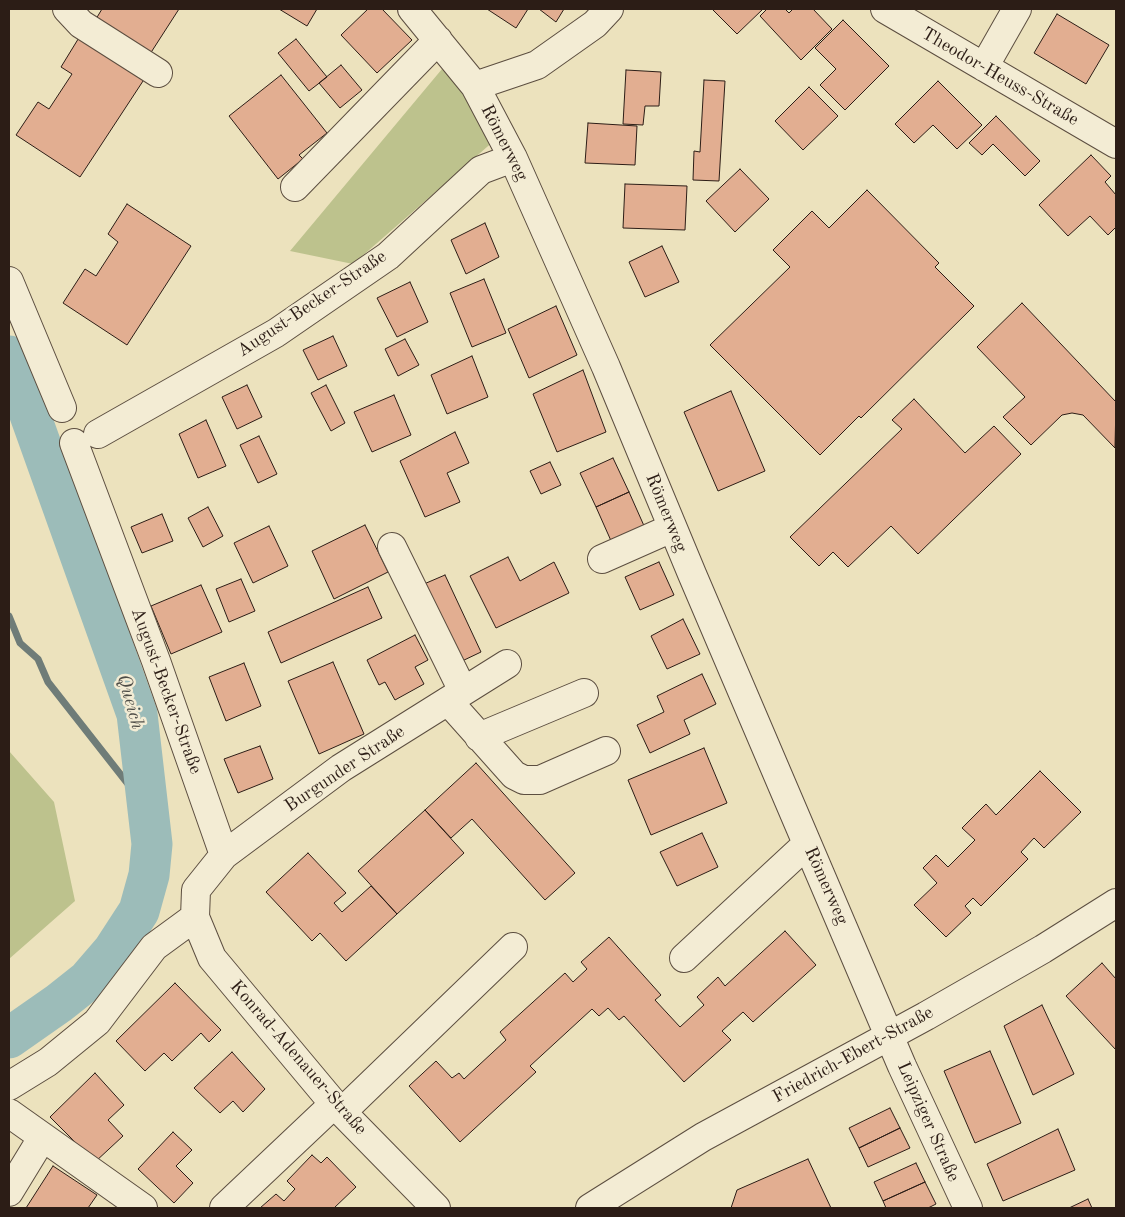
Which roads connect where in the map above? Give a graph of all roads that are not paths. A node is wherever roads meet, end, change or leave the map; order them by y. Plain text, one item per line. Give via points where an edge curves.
1 (67, 9) edge
2 (412, 9) edge
3 (609, 9) edge
4 (885, 9) edge
5 (1016, 9) edge
6 (438, 40) junction
7 (984, 67) junction
8 (158, 73) dead end
9 (475, 86) junction
10 (1116, 144) edge
11 (513, 158) junction
12 (295, 187) dead end
13 (9, 281) edge
14 (62, 408) dead end
15 (672, 528) junction
16 (392, 547) dead end
17 (602, 559) dead end
18 (507, 664) dead end
19 (584, 694) dead end
20 (455, 696) junction
21 (480, 737) junction
22 (606, 751) dead end
23 (807, 844) junction
24 (224, 855) junction
25 (196, 890) joint
26 (1116, 903) edge
27 (195, 917) junction
28 (513, 947) dead end
29 (684, 958) dead end
30 (890, 1036) junction
31 (9, 1086) edge
32 (338, 1108) junction
33 (9, 1113) edge
34 (42, 1138) junction
35 (9, 1192) edge
36 (143, 1208) edge
37 (224, 1208) edge
38 (436, 1208) edge
39 (590, 1208) edge
40 (968, 1208) edge

1 - 8 street via 81,24
2 - 6 street, Römerweg
3 - 9 street via 595,24 537,65
4 - 7 street, Theodor-Heuss-Straße
5 - 7 street
6 - 9 street, Römerweg
6 - 12 street
7 - 10 street, Theodor-Heuss-Straße
9 - 11 street, Römerweg
11 - 15 street, Römerweg via 606,368
11 - 24 street, August-Becker-Straße via 481,170 388,256 276,333 86,438 156,661
13 - 14 street
15 - 17 street
15 - 23 street, Römerweg
16 - 20 street
18 - 20 street, Burgunder Straße
19 - 21 street
20 - 21 street
20 - 24 street, Burgunder Straße via 341,768
21 - 22 street via 514,775 524,780 540,780
23 - 29 street
23 - 30 street, Römerweg
24 - 25 street, Burgunder Straße
25 - 27 street, Konrad-Adenauer-Straße
26 - 30 street, Friedrich-Ebert-Straße via 1043,949
27 - 31 street via 154,947 97,1022 48,1062
27 - 32 street, Konrad-Adenauer-Straße via 212,958
28 - 32 street
30 - 39 street, Friedrich-Ebert-Straße via 703,1137
30 - 40 street, Leipziger Straße
32 - 37 street
32 - 38 street, Konrad-Adenauer-Straße
33 - 34 street
34 - 35 street
34 - 36 street

